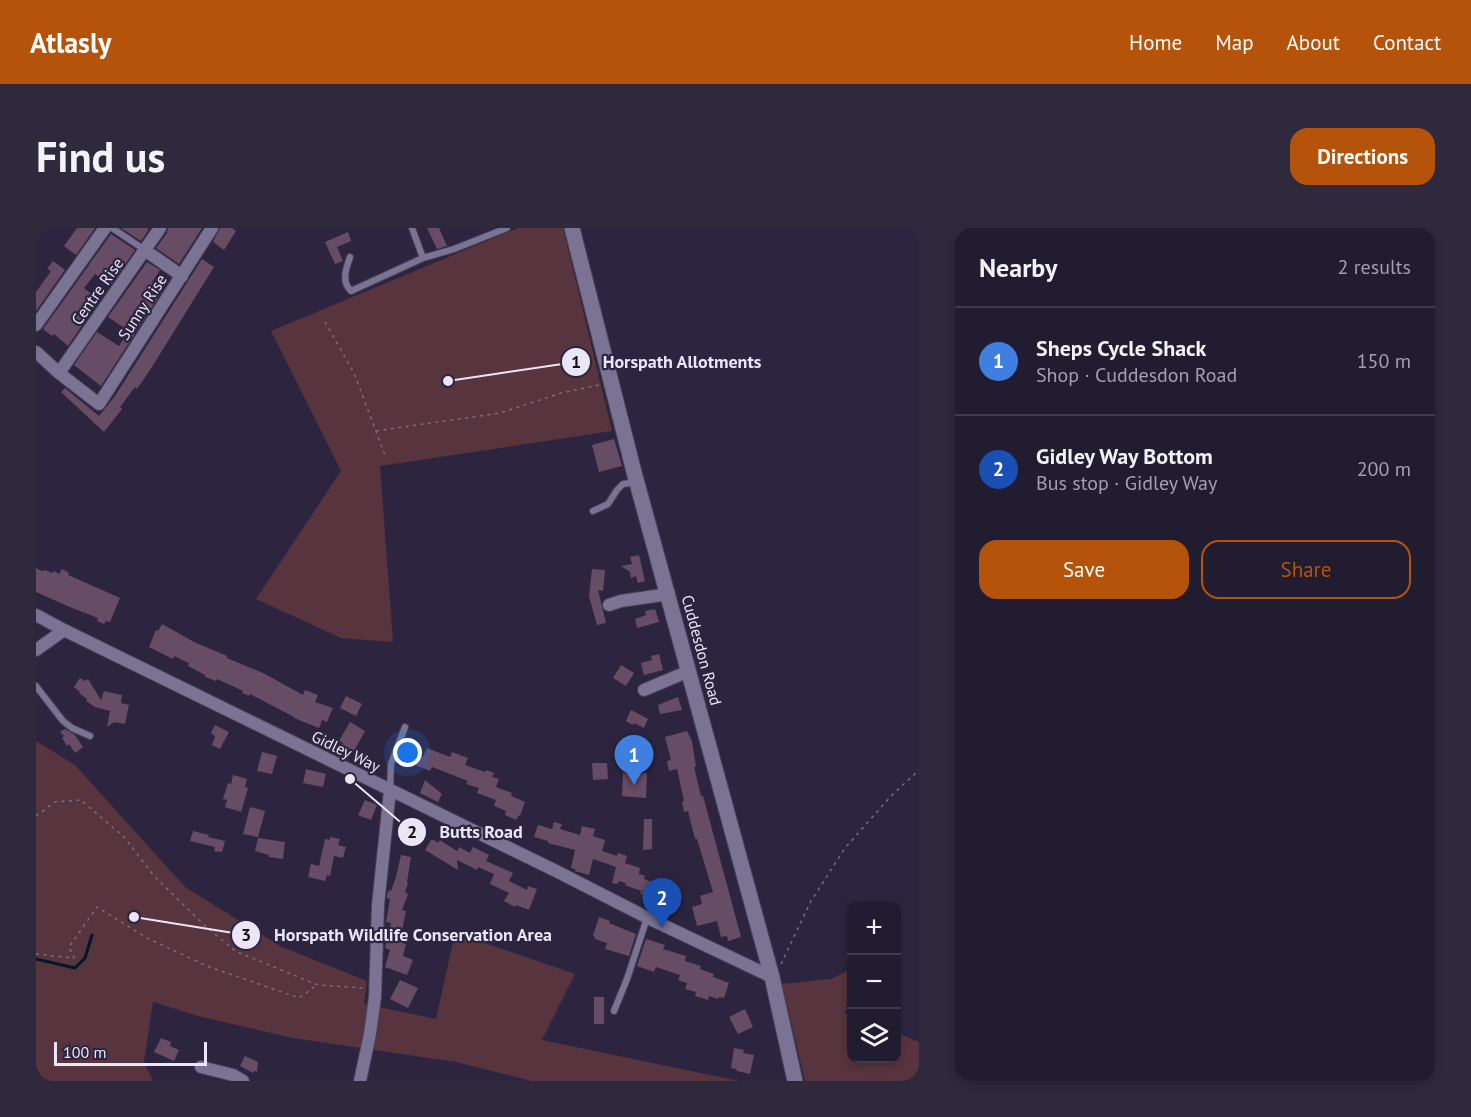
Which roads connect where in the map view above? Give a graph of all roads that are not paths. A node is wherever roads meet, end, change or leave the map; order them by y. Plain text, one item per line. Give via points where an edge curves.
1 (105, 228) edge
2 (112, 228) edge
3 (160, 228) edge
4 (212, 228) edge
5 (412, 228) edge
6 (507, 228) edge
7 (572, 228) edge
8 (146, 251) junction
9 (350, 257) dead end
10 (423, 258) junction
11 (182, 276) junction
12 (36, 325) edge
13 (36, 352) edge
14 (59, 373) junction
15 (637, 481) junction
16 (593, 512) dead end
17 (669, 594) junction
18 (616, 598) dead end
19 (36, 615) edge
20 (64, 630) junction
21 (36, 650) edge
22 (689, 671) junction
23 (36, 686) edge
24 (644, 690) dead end
25 (405, 727) dead end
26 (90, 736) dead end
27 (390, 790) junction
28 (648, 918) junction
29 (772, 977) junction
30 (614, 1011) dead end
31 (201, 1067) dead end
32 (243, 1081) edge
33 (360, 1081) edge
34 (795, 1081) edge

1 - 12 street
2 - 8 lane
3 - 8 street, Centre Rise
4 - 11 street, Sunny Rise
5 - 10 lane
6 - 10 lane
7 - 15 street, Cuddesdon Road
8 - 11 street
8 - 14 street, Centre Rise
9 - 10 lane via 345,276 351,291
11 - 14 street, Sunny Rise via 99,404
13 - 14 street
15 - 16 lane via 623,484 608,504
15 - 17 street, Cuddesdon Road
17 - 18 street
17 - 22 street, Cuddesdon Road
19 - 20 street, Gidley Way
20 - 21 street
20 - 27 street, Gidley Way
22 - 24 street
22 - 29 street, Cuddesdon Road
23 - 26 lane via 63,721
25 - 27 lane via 391,764
27 - 28 street, Gidley Way
27 - 33 street via 378,905 376,993
28 - 29 street, Gidley Way
28 - 30 lane
29 - 34 street, Cuddesdon Road
31 - 32 street

